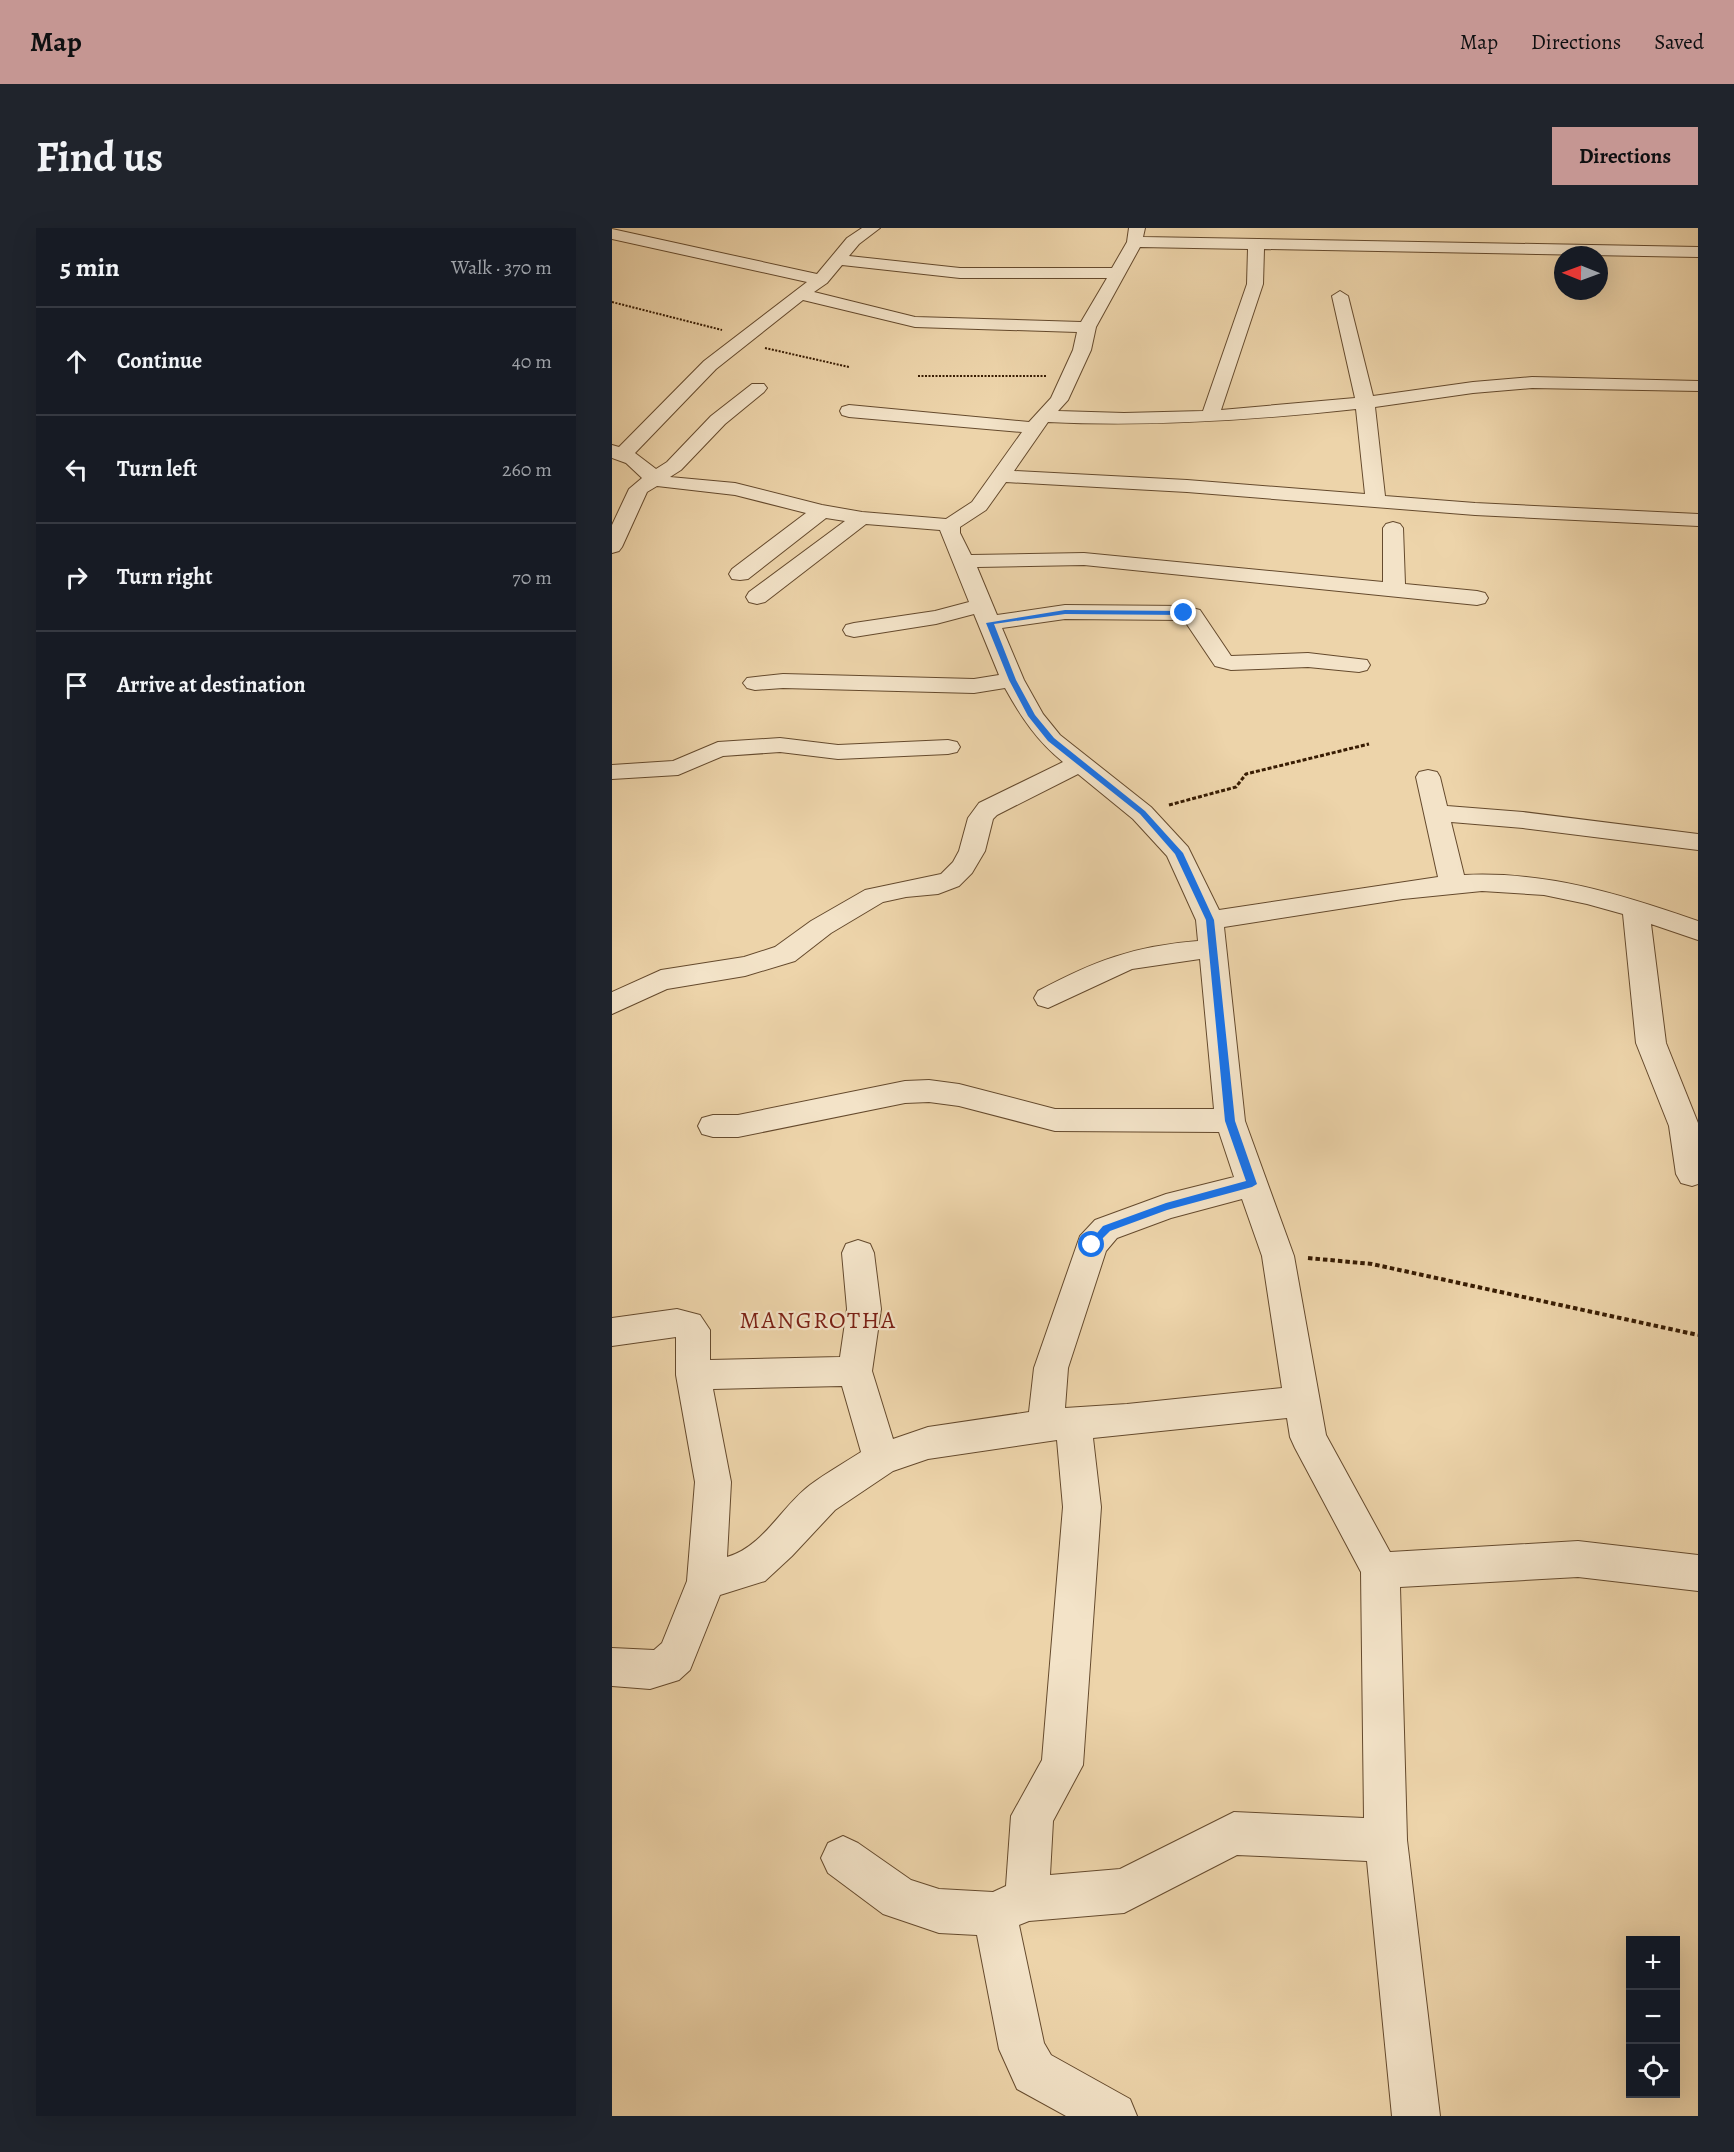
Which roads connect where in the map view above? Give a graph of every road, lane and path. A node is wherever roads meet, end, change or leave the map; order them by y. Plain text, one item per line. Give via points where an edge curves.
1 (868, 228) edge
2 (612, 234) edge
3 (1136, 235) edge
4 (1256, 244) junction
5 (1698, 252) edge
6 (838, 260) junction
7 (1118, 273) junction
8 (821, 280) junction
9 (800, 294) junction
10 (1340, 296) dead end
11 (612, 302) edge
12 (1086, 327) junction
13 (743, 340) junction
14 (849, 367) dead end
15 (918, 376) dead end
16 (1070, 376) junction
17 (1698, 386) edge
18 (758, 388) dead end
19 (1365, 402) junction
20 (849, 411) dead end
21 (1210, 416) junction
22 (1039, 422) junction
23 (617, 453) edge
24 (1002, 476) junction
25 (638, 485) junction
26 (1376, 501) junction
27 (822, 511) junction
28 (862, 518) junction
29 (1698, 520) edge
30 (950, 525) junction
31 (1393, 528) dead end
32 (612, 547) edge
33 (964, 561) junction
34 (740, 574) dead end
35 (1394, 590) junction
36 (757, 597) dead end
37 (1477, 598) dead end
38 (986, 614) junction
39 (854, 630) dead end
40 (1359, 666) dead end
41 (1012, 680) junction
42 (755, 683) dead end
43 (1369, 744) dead end
44 (948, 747) dead end
45 (1081, 764) junction
46 (612, 772) edge
47 (1428, 777) dead end
48 (1142, 813) junction
49 (1437, 813) junction
50 (1698, 842) edge
51 (1452, 882) junction
52 (1636, 910) junction
53 (1698, 931) edge
54 (1211, 934) junction
55 (1048, 998) dead end
56 (612, 1004) edge
57 (1230, 1121) junction
58 (713, 1126) dead end
59 (1692, 1174) dead end
60 (1252, 1184) junction
61 (858, 1253) dead end
62 (1278, 1256) junction
63 (612, 1332) edge
64 (1698, 1335) edge
65 (855, 1371) junction
66 (693, 1375) junction
67 (1301, 1401) junction
68 (1059, 1424) junction
69 (881, 1459) junction
70 (1380, 1570) junction
71 (1698, 1573) edge
72 (706, 1581) junction
73 (612, 1667) edge
74 (1386, 1840) junction
75 (843, 1858) dead end
76 (1011, 1906) junction
77 (1113, 2116) edge
78 (1416, 2116) edge

1 - 6 street
2 - 8 street
3 - 4 street
3 - 7 street
4 - 5 street
4 - 21 street via 1255,284
6 - 7 street via 960,273
6 - 8 street
7 - 12 street
8 - 9 street
9 - 12 street via 915,322
9 - 13 street
10 - 19 street
11 - 13 path
12 - 16 street via 1082,350
13 - 14 path
13 - 23 street
15 - 16 path
16 - 22 street via 1059,400
17 - 19 street via 1507,384
18 - 25 street via 718,420 674,466
19 - 21 street
19 - 26 street
20 - 22 street
21 - 22 street
22 - 24 street
23 - 25 street via 633,459
24 - 26 street
24 - 30 street via 979,506
25 - 27 street via 669,483 735,489
25 - 32 street
26 - 29 street
27 - 28 street
27 - 34 street
28 - 30 street
28 - 36 street
30 - 33 street
31 - 35 street
33 - 35 street via 1084,560
33 - 38 street
35 - 37 street
38 - 39 street via 936,617
38 - 40 street via 1184,613 1192,615 1223,661 1308,660
38 - 41 street
41 - 42 street via 974,687
41 - 45 street via 1051,740
43 - 48 path via 1246,774 1236,787
44 - 46 street via 838,752 780,745 718,749 678,768
45 - 48 street
45 - 56 street via 988,809 981,818 972,851 950,880 874,896 785,954 745,966 661,981
47 - 49 street
48 - 54 street via 1179,853
49 - 50 street
49 - 51 street
51 - 52 street via 1525,884
51 - 54 street
52 - 53 street
52 - 59 street via 1651,1042 1684,1126
54 - 55 street via 1167,953 1100,971
54 - 57 street
57 - 58 street via 1055,1120 929,1091 905,1092 738,1126
57 - 60 street
60 - 62 street
60 - 68 street via 1166,1207 1106,1228 1099,1235 1092,1245 1051,1368
61 - 65 street via 864,1309
62 - 64 path via 1372,1264
62 - 67 street
63 - 66 street via 677,1323 688,1325 693,1330
65 - 66 street
65 - 69 street
66 - 72 street via 713,1482
67 - 68 street
67 - 70 street via 1308,1437
68 - 69 street via 928,1443
68 - 76 street via 1082,1507 1062,1765 1032,1816
69 - 72 street via 822,1498 751,1568
70 - 71 street via 1578,1559
70 - 74 street
72 - 73 street via 676,1656 651,1671
74 - 76 street via 1234,1833 1124,1891 1088,1892
74 - 78 street
75 - 76 street via 899,1898 939,1911
76 - 77 street via 1022,2049 1034,2072

